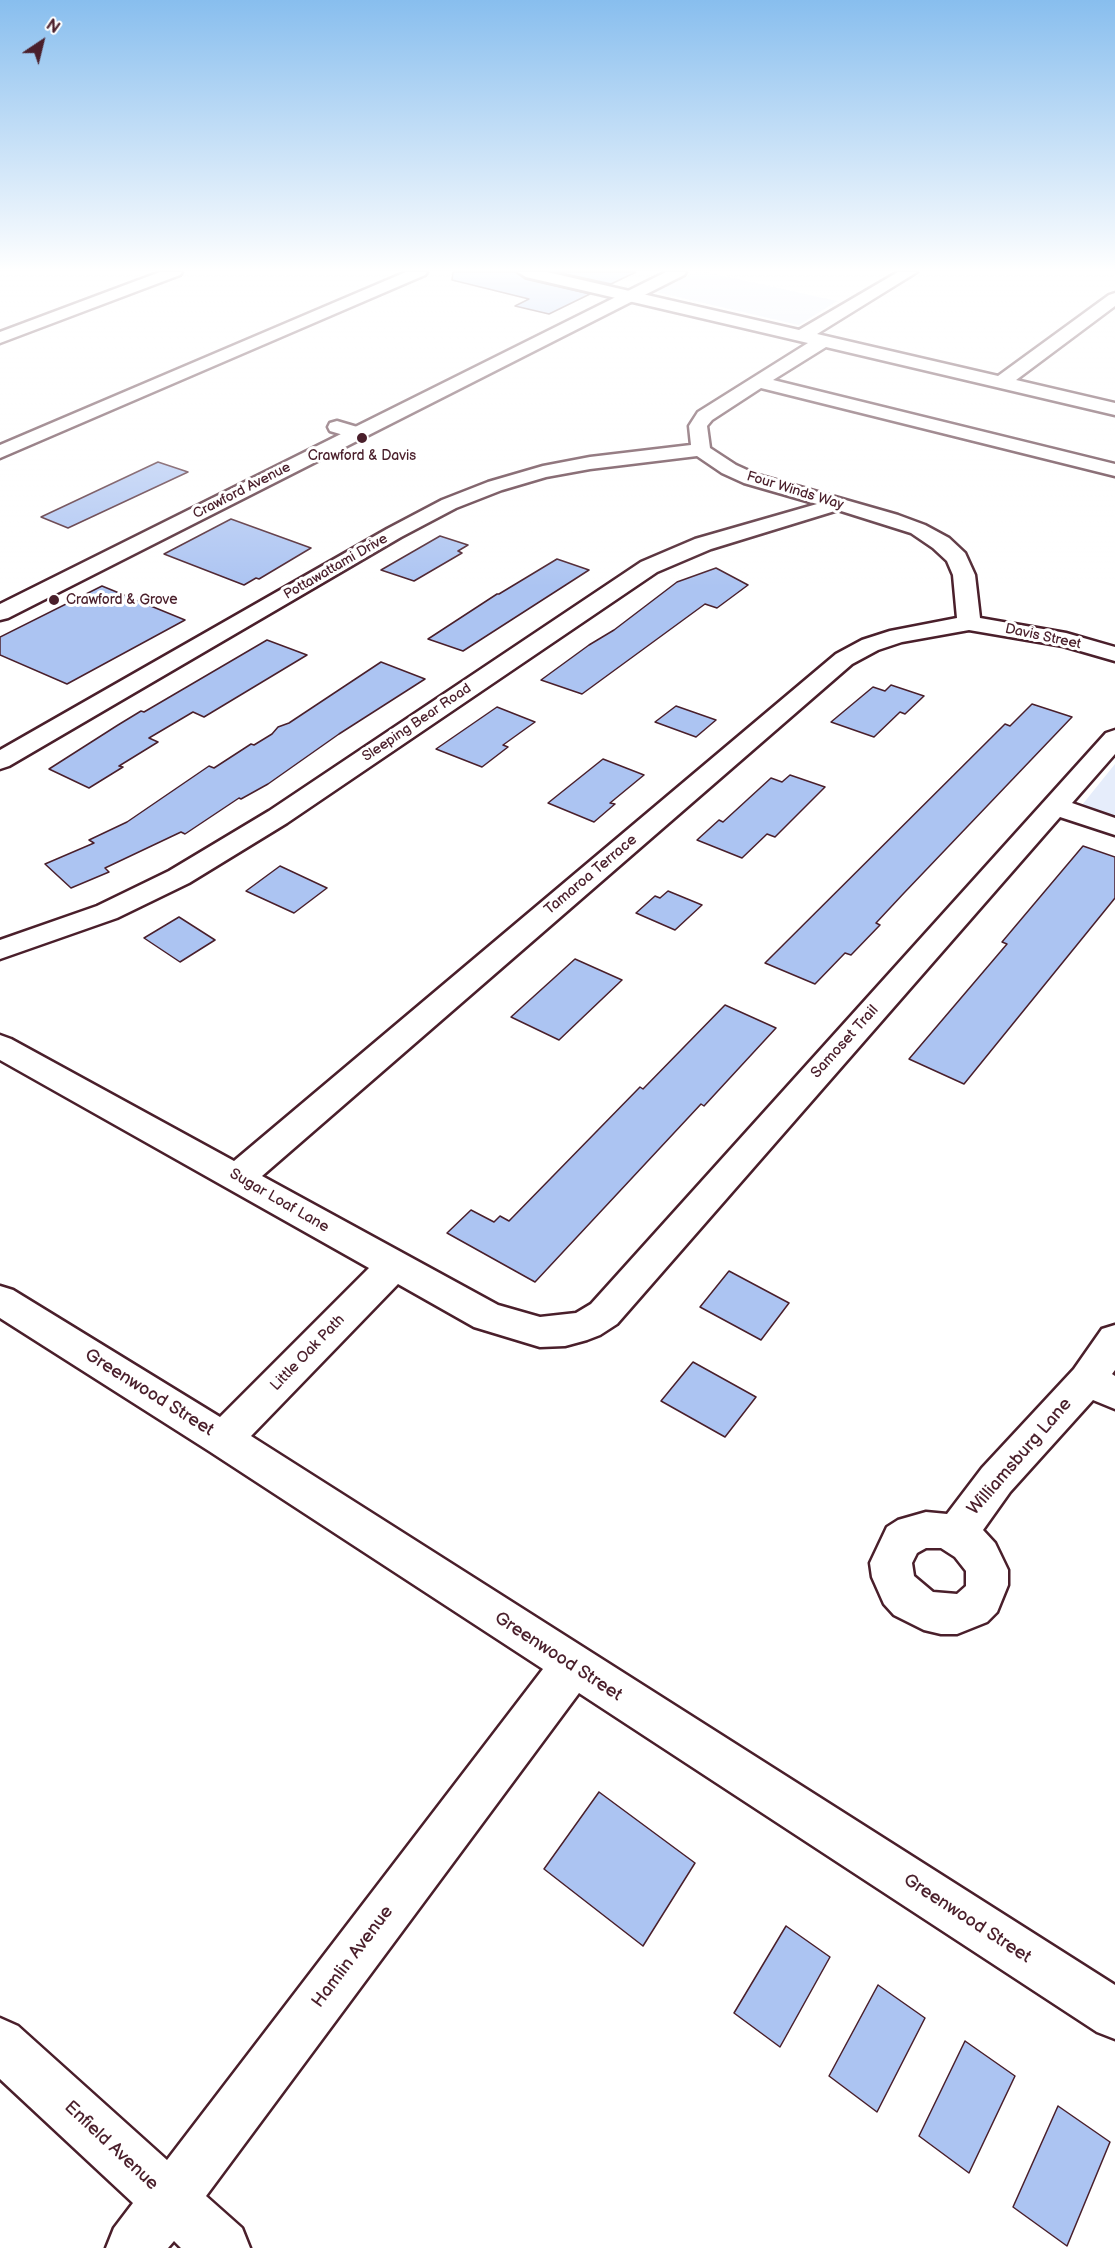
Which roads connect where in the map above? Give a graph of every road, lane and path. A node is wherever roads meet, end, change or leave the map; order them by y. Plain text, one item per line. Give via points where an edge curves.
1 (175, 377) edge
2 (448, 377) edge
3 (460, 377) edge
4 (766, 377) edge
5 (975, 377) edge
6 (1009, 377) edge
7 (758, 382) junction
8 (1001, 383) junction
9 (1115, 409) edge
10 (347, 430) junction
11 (701, 450) junction
12 (0, 452) edge
13 (1115, 470) edge
14 (836, 504) junction
15 (0, 594) edge
16 (0, 613) edge
17 (969, 623) junction
18 (1115, 654) edge
19 (1115, 738) edge
20 (0, 761) edge
21 (1054, 806) junction
22 (1115, 827) edge
23 (0, 950) edge
24 (0, 1046) edge
25 (238, 1177) junction
26 (392, 1267) junction
27 (0, 1300) edge
28 (565, 1331) joint
29 (1115, 1340) edge
30 (1101, 1386) edge
31 (223, 1439) junction
32 (955, 1535) dead end
33 (572, 1666) junction
34 (1115, 2014) edge
35 (0, 2044) edge
36 (169, 2200) junction
37 (134, 2248) edge
38 (222, 2248) edge

1 - 12 street
2 - 10 street, Crawford Avenue
3 - 10 street, Crawford Avenue
4 - 7 street
5 - 8 street
6 - 8 street
7 - 11 street via 705,416 698,426
7 - 13 street
8 - 9 street
10 - 15 street, Crawford Avenue
10 - 16 street, Crawford Avenue
11 - 14 street, Four Winds Way via 751,479
11 - 20 street, Pottawattami Drive via 543,472 449,504
14 - 17 street, Four Winds Way via 918,529 941,543 957,558 964,575
14 - 23 street, Sleeping Bear Road via 703,544 649,567 278,817 179,877 107,912
17 - 18 street, Davis Street via 1066,640
17 - 25 street, Tamaroa Terrace via 898,636 844,659
19 - 21 street, Samoset Trail
21 - 22 street
21 - 28 street, Samoset Trail via 604,1314 587,1325
24 - 25 street, Sugar Loaf Lane
25 - 26 street, Sugar Loaf Lane
26 - 28 street, Sugar Loaf Lane via 487,1317 540,1332
26 - 31 street, Little Oak Path
27 - 31 street, Greenwood Street
29 - 30 street, Williamsburg Lane
30 - 32 street, Williamsburg Lane via 996,1480
31 - 33 street, Greenwood Street
33 - 34 street, Greenwood Street
33 - 36 street, Hamlin Avenue
35 - 36 street, Enfield Avenue
36 - 37 street, Hamlin Avenue
36 - 38 street, Enfield Avenue

